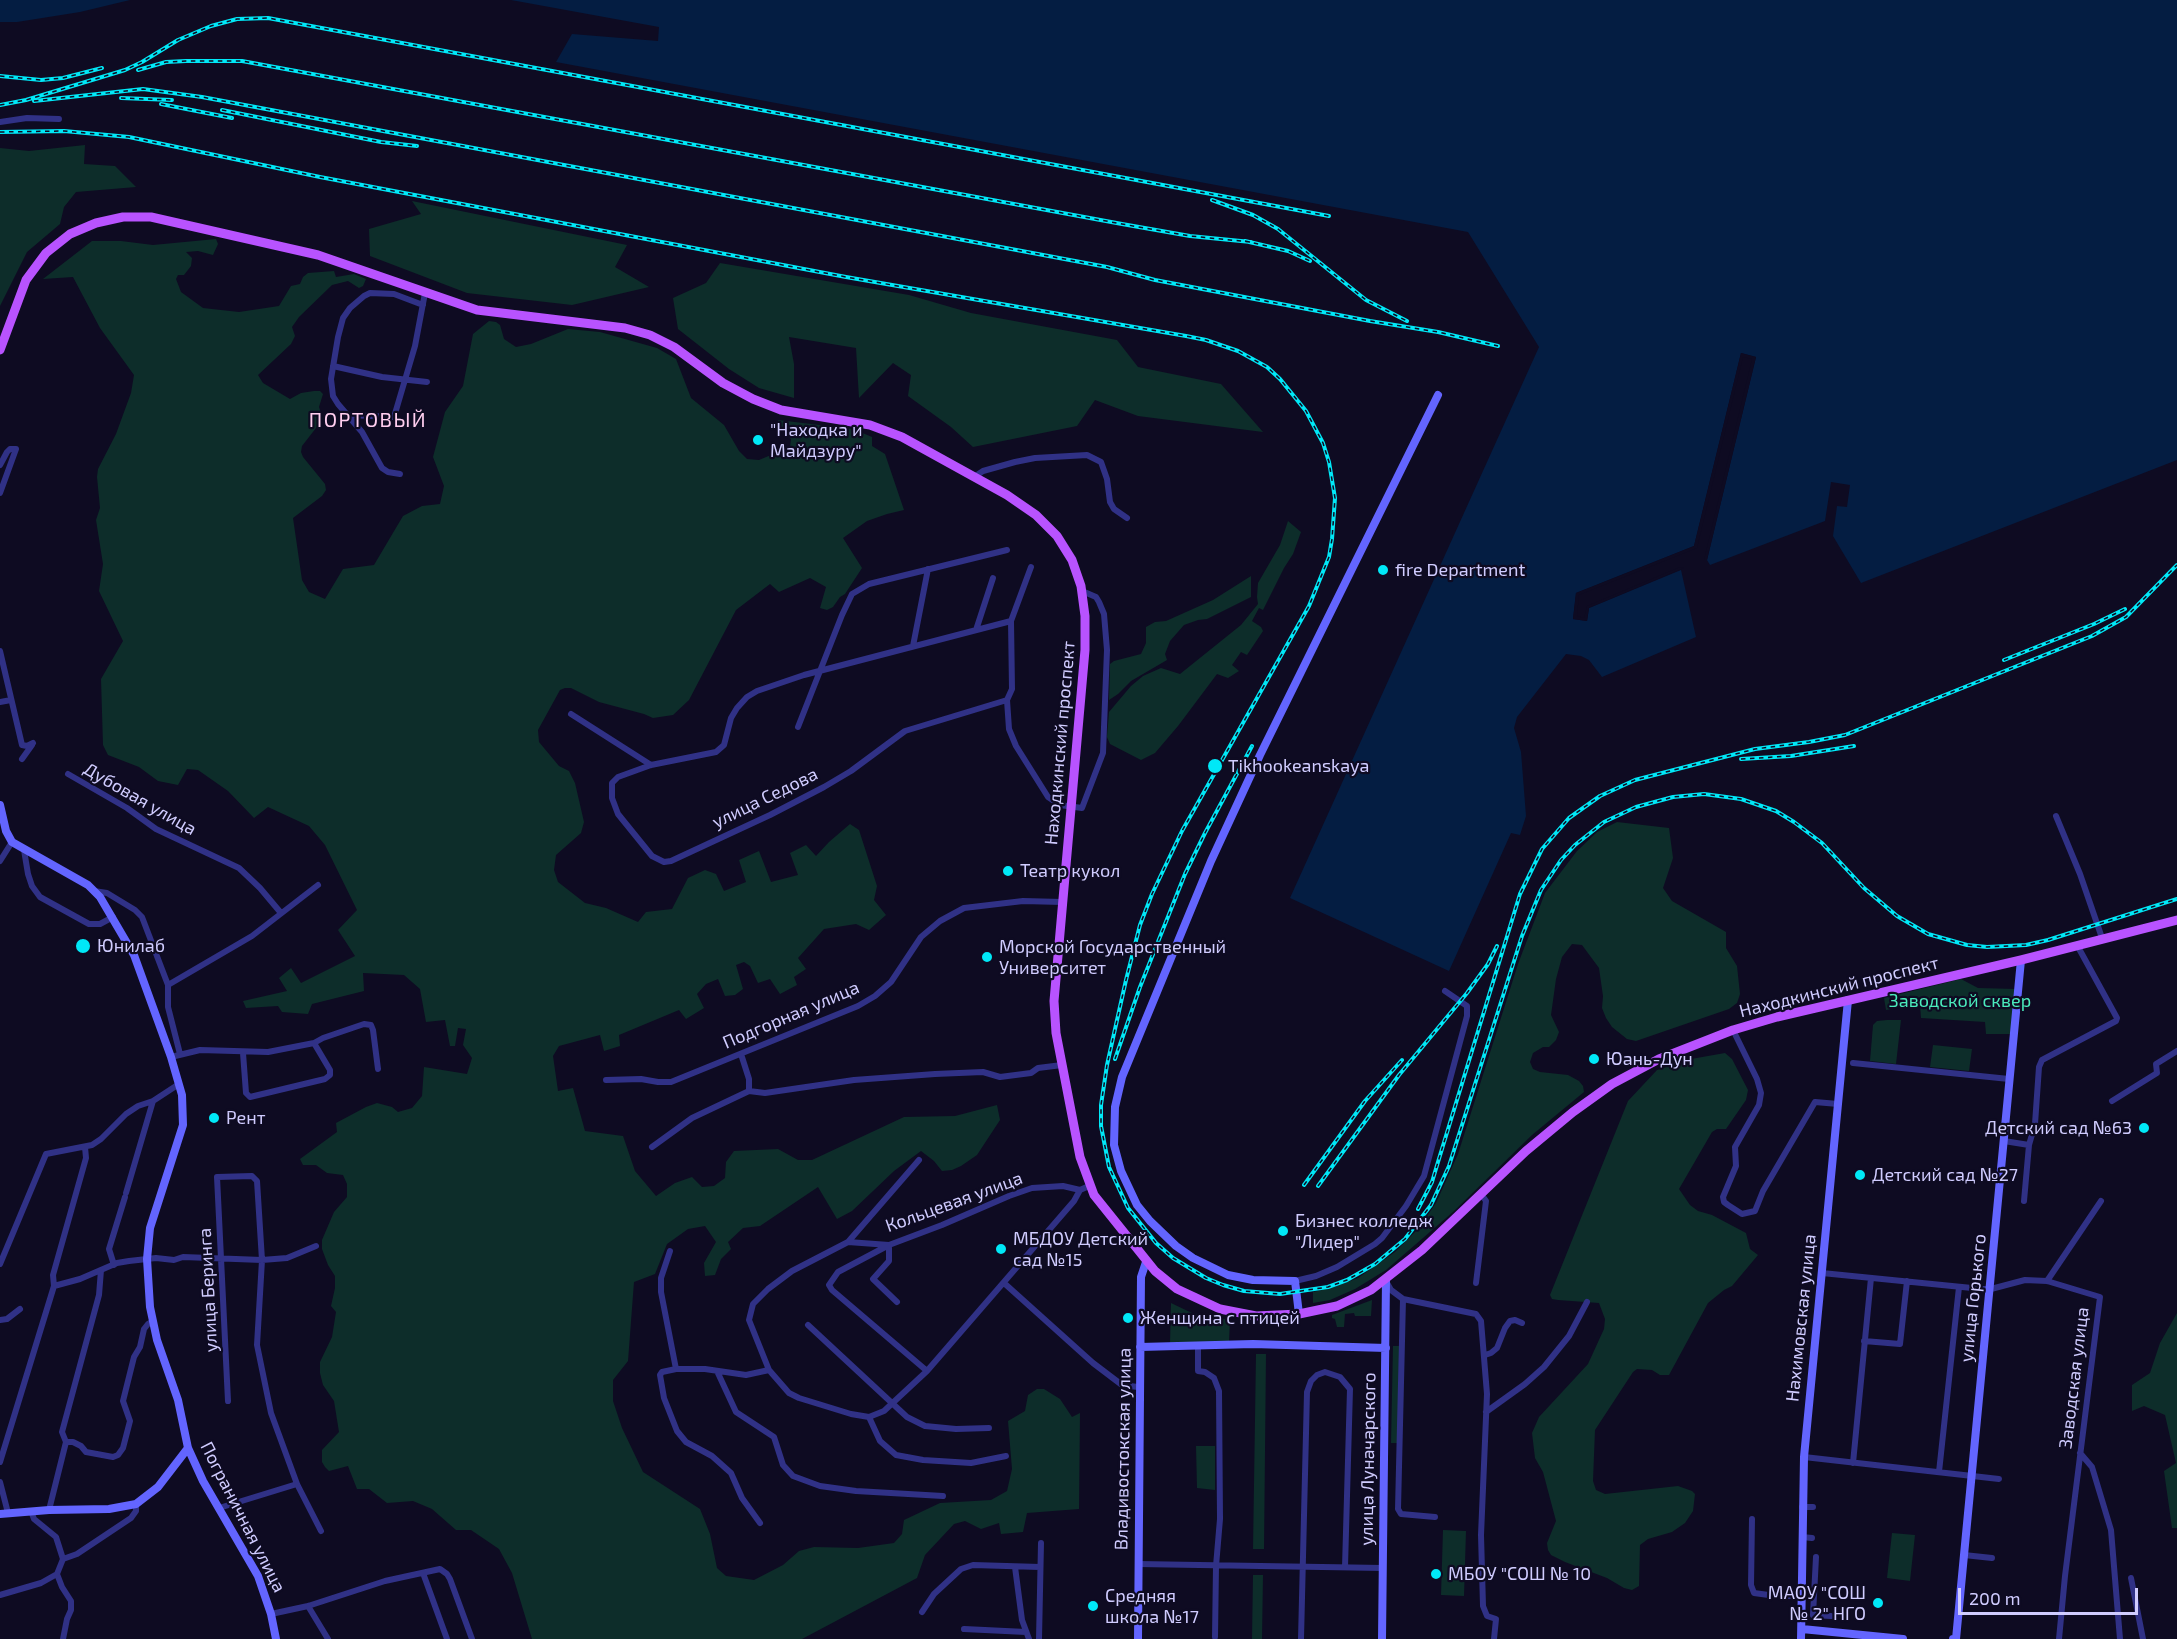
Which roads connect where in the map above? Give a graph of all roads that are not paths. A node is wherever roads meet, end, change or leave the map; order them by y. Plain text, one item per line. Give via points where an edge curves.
1 (59, 119) dead end
2 (0, 122) edge
3 (425, 293) junction
4 (423, 305) junction
5 (0, 350) edge
6 (333, 366) junction
7 (406, 379) junction
8 (427, 382) dead end
9 (1438, 395) dead end
10 (347, 415) junction
11 (0, 465) edge
12 (400, 474) dead end
13 (974, 477) junction
14 (0, 493) edge
15 (1127, 518) dead end
16 (1007, 550) dead end
17 (1030, 567) dead end
18 (928, 569) junction
19 (993, 578) dead end
20 (1082, 591) junction
21 (1011, 621) junction
22 (976, 630) junction
23 (913, 646) junction
24 (0, 651) edge
25 (820, 672) junction
26 (11, 699) junction
27 (1007, 700) junction
28 (0, 702) edge
29 (571, 714) dead end
30 (798, 727) dead end
31 (22, 759) dead end
32 (651, 765) junction
33 (68, 774) dead end
34 (0, 805) edge
35 (1071, 806) junction
36 (2056, 816) dead end
37 (2, 827) edge
38 (12, 842) junction
39 (24, 850) junction
40 (0, 861) edge
41 (318, 885) dead end
42 (94, 891) junction
43 (1062, 902) junction
44 (281, 913) junction
45 (113, 917) junction
46 (2177, 920) edge
47 (2102, 938) junction
48 (2077, 945) junction
49 (2021, 960) junction
50 (168, 985) junction
51 (1445, 991) dead end
52 (1848, 1000) junction
53 (1733, 1030) junction
54 (314, 1043) junction
55 (2177, 1050) edge
56 (243, 1053) junction
57 (741, 1054) junction
58 (176, 1056) junction
59 (1853, 1063) dead end
60 (1062, 1065) junction
61 (378, 1069) dead end
62 (2009, 1079) junction
63 (606, 1080) dead end
64 (180, 1084) junction
65 (749, 1091) junction
66 (153, 1101) junction
67 (2112, 1101) dead end
68 (1838, 1104) junction
69 (2004, 1142) junction
70 (2029, 1145) junction
71 (85, 1147) junction
72 (652, 1147) dead end
73 (920, 1160) dead end
74 (1085, 1188) junction
75 (1481, 1194) junction
76 (2024, 1201) dead end
77 (2101, 1201) dead end
78 (848, 1242) junction
79 (889, 1245) junction
80 (316, 1246) dead end
81 (670, 1251) dead end
82 (147, 1259) junction
83 (222, 1260) junction
84 (262, 1260) junction
85 (1146, 1262) junction
86 (0, 1264) edge
87 (114, 1265) junction
88 (100, 1270) junction
89 (1822, 1273) junction
90 (1871, 1278) junction
91 (1386, 1280) junction
92 (1294, 1281) junction
93 (1907, 1281) junction
94 (2047, 1281) junction
95 (1004, 1283) junction
96 (1476, 1283) dead end
97 (54, 1286) junction
98 (1959, 1287) junction
99 (1991, 1289) junction
100 (1403, 1299) junction
101 (897, 1302) dead end
102 (1587, 1302) dead end
103 (20, 1309) dead end
104 (1299, 1314) junction
105 (0, 1320) edge
106 (153, 1321) junction
107 (1522, 1323) dead end
108 (808, 1325) dead end
109 (1864, 1341) junction
110 (1198, 1346) junction
111 (1140, 1347) junction
112 (1386, 1348) junction
113 (1485, 1355) junction
114 (676, 1369) junction
115 (717, 1371) junction
116 (769, 1371) junction
117 (927, 1371) junction
118 (1138, 1387) junction
119 (228, 1401) dead end
120 (893, 1403) junction
121 (1486, 1412) junction
122 (869, 1417) junction
123 (988, 1428) dead end
124 (66, 1442) junction
125 (188, 1448) junction
126 (2080, 1453) junction
127 (1006, 1456) dead end
128 (1804, 1457) junction
129 (0, 1462) edge
130 (1853, 1463) junction
131 (1939, 1472) junction
132 (1971, 1476) junction
133 (1999, 1479) dead end
134 (0, 1482) edge
135 (297, 1484) junction
136 (943, 1496) dead end
137 (136, 1504) junction
138 (1802, 1507) junction
139 (1813, 1507) dead end
140 (219, 1508) junction
141 (49, 1510) junction
142 (31, 1511) junction
143 (4, 1513) edge
144 (1435, 1517) dead end
145 (1752, 1519) dead end
146 (760, 1523) dead end
147 (321, 1531) dead end
148 (1802, 1537) junction
149 (1812, 1538) dead end
150 (1041, 1543) dead end
151 (1964, 1555) junction
152 (1816, 1557) dead end
153 (63, 1558) junction
154 (1992, 1558) dead end
155 (1138, 1564) junction
156 (1216, 1566) junction
157 (1015, 1567) junction
158 (1302, 1567) junction
159 (1345, 1567) junction
160 (1040, 1568) junction
161 (1383, 1568) junction
162 (57, 1574) junction
163 (423, 1574) junction
164 (2131, 1578) dead end
165 (0, 1595) edge
166 (1802, 1596) junction
167 (308, 1606) junction
168 (922, 1612) dead end
169 (272, 1614) junction
170 (1831, 1616) dead end
171 (964, 1629) dead end
172 (1802, 1629) junction
173 (1028, 1637) edge
174 (1215, 1637) dead end
175 (63, 1639) edge
176 (276, 1639) edge
177 (328, 1639) edge
178 (447, 1639) edge
179 (472, 1639) edge
180 (1039, 1639) edge
181 (1138, 1639) edge
182 (1301, 1639) edge
183 (1382, 1639) edge
184 (1494, 1639) edge
185 (1802, 1639) edge
186 (1903, 1639) edge
187 (1955, 1639) edge
188 (2059, 1639) edge
189 (2120, 1639) edge
190 (2143, 1639) edge

1 - 2 street
3 - 4 street
3 - 5 main road, Находкинский проспект via 318,255 151,217 123,217 70,234 46,253 26,280
3 - 13 main road, Находкинский проспект via 477,310 650,335 753,399 781,410 886,430
4 - 6 street via 394,294 364,296 344,318
4 - 7 street
6 - 7 street
6 - 10 street via 333,396
7 - 8 street
7 - 10 street via 394,417
9 - 92 main road via 1211,861 1122,1077 1115,1107 1114,1145 1120,1171 1137,1205 1163,1235 1193,1258 1228,1275
10 - 12 street via 362,432 382,468
11 - 14 street via 7,452 16,449
13 - 15 street via 983,471 1035,458 1087,455 1101,462 1110,502
13 - 20 main road, Находкинский проспект via 1023,505 1048,525 1072,560
16 - 18 street
17 - 21 street
18 - 23 street
18 - 25 street via 869,584 852,594
19 - 22 street
20 - 35 main road, Находкинский проспект via 1085,650
20 - 35 street via 1096,597 1104,614 1107,650 1103,753 1082,808
21 - 22 street, улица Седова
21 - 27 street via 1012,689
22 - 23 street, улица Седова
23 - 25 street, улица Седова
24 - 26 street
25 - 30 street
25 - 32 street, улица Седова via 747,697 731,718 724,745 716,752
26 - 28 street
26 - 31 street via 22,745 33,743
27 - 32 street, улица Седова via 905,731 824,787 671,861 652,856 618,814 611,790 618,777
27 - 35 street via 1009,729 1016,746 1048,797
29 - 32 street
33 - 44 street, Дубовая улица via 156,829 239,868
34 - 37 main road
35 - 43 main road, Находкинский проспект
36 - 47 street
37 - 38 main road
38 - 39 main road, Пограничная улица
38 - 40 street
39 - 42 main road, Пограничная улица
39 - 45 street via 32,886 40,897 89,924 100,924
41 - 44 street
42 - 45 main road, Пограничная улица
42 - 50 street via 107,893 142,917
43 - 57 street, Подгорная улица via 1023,901 964,908 921,937 891,982 875,996
43 - 60 main road, Находкинский проспект via 1054,1001
44 - 50 street via 252,936
45 - 58 main road, Пограничная улица via 138,963
46 - 47 main road, Находкинский проспект
47 - 48 main road, Находкинский проспект
48 - 49 main road, Находкинский проспект
48 - 70 street via 2117,1018 2042,1060
49 - 52 main road, Находкинский проспект
49 - 62 main road, улица Горького
50 - 58 street
51 - 92 street via 1467,1006 1467,1016 1424,1176 1375,1244 1316,1276
52 - 53 main road, Находкинский проспект
52 - 68 main road, Нахимовская улица
53 - 68 street via 1761,1093 1759,1105 1734,1148 1736,1166 1723,1197 1728,1205 1742,1214 1755,1211 1815,1102
53 - 75 main road, Находкинский проспект via 1659,1059 1611,1084 1549,1131
54 - 56 street via 268,1053
54 - 56 street via 330,1075 250,1097 246,1093
54 - 61 street via 356,1026 370,1025 374,1030
55 - 67 street via 2156,1064 2157,1073
56 - 58 street via 200,1050
57 - 63 street, Подгорная улица via 671,1082
57 - 65 street
58 - 64 main road, Пограничная улица
59 - 62 street
60 - 65 street via 1000,1077 983,1072 923,1075 765,1093
60 - 74 main road, Находкинский проспект
62 - 69 main road, улица Горького
64 - 66 street
64 - 82 main road, Пограничная улица via 183,1125 154,1212
65 - 72 street via 693,1118
66 - 71 street via 131,1110 101,1139
66 - 87 street via 109,1249
68 - 89 main road, Нахимовская улица
69 - 70 street
69 - 99 main road, улица Горького
70 - 76 street
71 - 86 street via 46,1154
71 - 97 street via 86,1158 53,1275
73 - 78 street
74 - 79 street, Кольцевая улица via 1032,1188
74 - 85 main road, Находкинский проспект
74 - 95 street
75 - 91 main road, Находкинский проспект
75 - 96 street via 1486,1202
77 - 94 street
78 - 79 street, Кольцевая улица
78 - 116 street via 792,1271 753,1304 748,1320
79 - 101 street via 889,1261 873,1279
79 - 117 street via 838,1272 829,1285
80 - 84 street via 287,1258
81 - 114 street via 661,1278 661,1292
82 - 83 street
82 - 87 street
82 - 106 main road, Пограничная улица
83 - 84 street
83 - 84 street, улица Беринга via 217,1177 252,1176 257,1181
83 - 119 street, улица Беринга
84 - 135 street via 257,1345 271,1413
85 - 104 main road, Находкинский проспект via 1177,1289 1220,1309 1256,1316
85 - 111 main road, Владивостокская улица via 1141,1277
87 - 88 street
88 - 97 street
88 - 124 street via 99,1296 62,1432
89 - 90 street, Заводская улица
89 - 128 main road, Нахимовская улица
90 - 93 street, Заводская улица
90 - 109 street
91 - 100 street via 1390,1290
91 - 104 main road, Находкинский проспект via 1348,1302
91 - 112 main road, улица Луначарского
92 - 104 main road
93 - 98 street, Заводская улица
93 - 109 street via 1900,1344
94 - 99 street, Заводская улица via 2025,1280
94 - 126 street, Заводская улица via 2100,1296
95 - 117 street
95 - 118 street via 1093,1363 1122,1385
97 - 129 street
98 - 99 street, Заводская улица
98 - 131 street
99 - 132 main road, улица Горького
100 - 113 street via 1476,1314 1481,1321
100 - 144 street via 1398,1509 1401,1514
102 - 121 street via 1569,1336 1544,1367
103 - 105 street
106 - 124 street via 144,1329 134,1357 123,1401 130,1421 118,1455 86,1452 81,1446
106 - 125 main road, Пограничная улица via 178,1400
107 - 113 street via 1510,1321 1497,1348
108 - 120 street
109 - 130 street
110 - 111 main road
110 - 112 main road
110 - 156 street via 1198,1371 1214,1378 1219,1390 1220,1520
111 - 118 main road, Владивостокская улица
112 - 161 main road, улица Луначарского
113 - 121 street
114 - 115 street
114 - 146 street via 660,1375 676,1431 731,1473
115 - 116 street via 746,1375
115 - 136 street via 736,1412 774,1437 783,1465 793,1476 820,1486 856,1491
116 - 122 street via 789,1393
117 - 120 street
118 - 155 main road, Владивостокская улица
120 - 122 street
120 - 123 street via 908,1417 925,1425
121 - 184 street via 1483,1594 1485,1612 1496,1619
122 - 127 street via 880,1441 896,1455 971,1463
124 - 141 street
125 - 137 main road via 158,1487
125 - 140 main road, Пограничная улица
126 - 188 street, Заводская улица
126 - 189 street via 2092,1467 2111,1530
128 - 130 street
128 - 138 main road, Нахимовская улица
130 - 131 street
131 - 132 street
132 - 133 street
132 - 151 main road, улица Горького
134 - 143 street
135 - 140 street
135 - 147 street
137 - 141 main road via 109,1509
137 - 153 street via 131,1518 77,1554
138 - 139 street
138 - 148 main road, Нахимовская улица
140 - 169 main road, Пограничная улица via 251,1562
141 - 142 main road
142 - 143 main road
142 - 153 street via 34,1519 56,1537
145 - 166 street via 1754,1593
148 - 149 street
148 - 166 main road, Нахимовская улица
150 - 160 street
151 - 154 street
151 - 187 main road, улица Горького
152 - 170 street via 1812,1615
153 - 162 street
155 - 156 street
155 - 181 main road, Владивостокская улица
156 - 158 street
156 - 174 street
157 - 160 street
157 - 168 street via 973,1565 960,1569
157 - 173 street
158 - 159 street
158 - 159 street via 1307,1392 1311,1381 1325,1372 1340,1377 1350,1389
158 - 182 street
159 - 161 street
160 - 180 street
161 - 183 main road, улица Луначарского
162 - 165 street
162 - 175 street via 71,1601
163 - 167 street via 385,1581
163 - 178 street
163 - 179 street via 440,1569 447,1574
164 - 190 street
166 - 172 main road, Нахимовская улица
167 - 169 street
167 - 177 street
169 - 176 main road, Пограничная улица
171 - 173 street
172 - 185 main road, Нахимовская улица
172 - 186 main road

